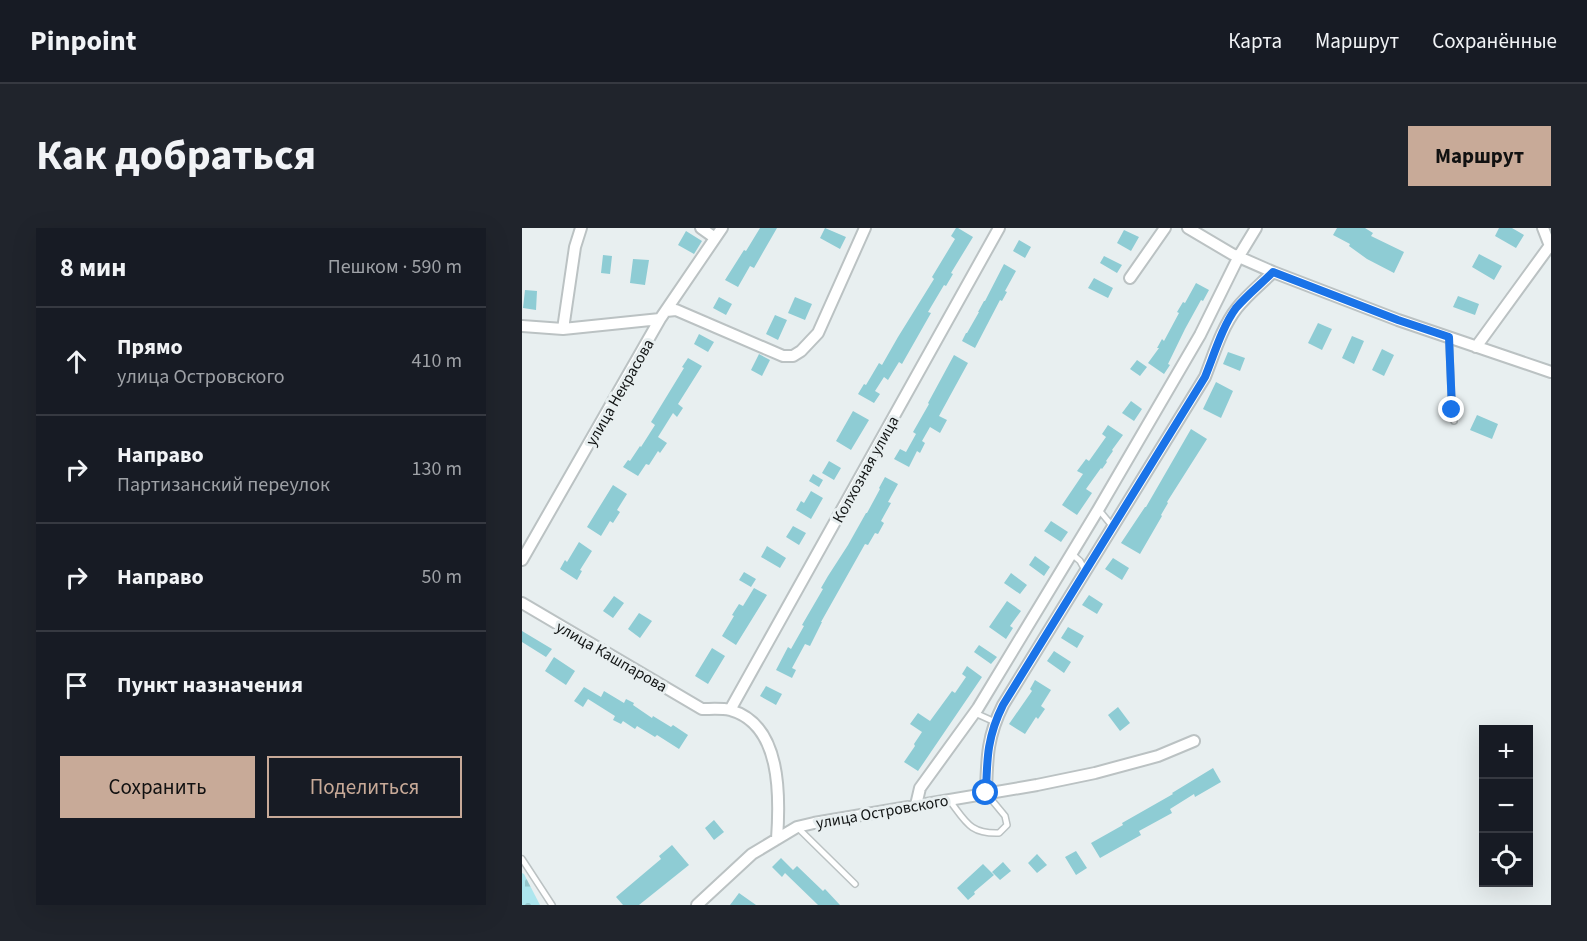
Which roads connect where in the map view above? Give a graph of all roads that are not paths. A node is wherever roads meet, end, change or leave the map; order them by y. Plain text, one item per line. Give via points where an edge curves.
1 (581, 228) edge
2 (701, 228) edge
3 (722, 228) edge
4 (865, 228) edge
5 (999, 228) edge
6 (1165, 228) edge
7 (1188, 228) edge
8 (1256, 228) edge
9 (1543, 228) edge
10 (715, 238) junction
11 (1550, 245) edge
12 (1239, 256) junction
13 (1273, 272) junction
14 (1130, 278) dead end
15 (663, 315) junction
16 (522, 326) edge
17 (563, 329) junction
18 (1449, 337) junction
19 (1476, 346) junction
20 (1551, 372) edge
21 (1454, 421) dead end
22 (1098, 510) junction
23 (1113, 527) junction
24 (1072, 554) junction
25 (522, 560) edge
26 (1086, 571) junction
27 (522, 603) edge
28 (730, 710) junction
29 (975, 713) junction
30 (995, 722) junction
31 (1194, 741) dead end
32 (986, 793) junction
33 (949, 800) junction
34 (916, 805) junction
35 (797, 827) junction
36 (777, 839) junction
37 (522, 859) edge
38 (855, 884) dead end
39 (552, 905) edge
40 (697, 905) edge

1 - 17 street
2 - 10 street
3 - 10 street, улица Некрасова
4 - 15 street via 818,333 792,356 783,356 676,310
5 - 28 street, Колхозная улица
6 - 14 street
7 - 12 street
8 - 12 street
9 - 11 street
10 - 15 street, улица Некрасова
11 - 19 street
12 - 13 street
12 - 22 street via 1200,334
13 - 18 street
13 - 23 street via 1235,310 1205,377
15 - 17 street
15 - 25 street, улица Некрасова
16 - 17 street
18 - 19 street
18 - 21 lane
19 - 20 street
22 - 23 lane
22 - 24 street
23 - 26 street
24 - 26 lane
24 - 29 street
26 - 30 street
27 - 28 street, улица Кашпарова via 702,709
28 - 36 street via 753,721 772,756 779,810
29 - 30 lane
29 - 34 street via 920,788
30 - 32 street via 987,756
31 - 32 street, улица Островского via 1158,756 1095,773
32 - 33 street, улица Островского
32 - 33 lane via 1005,816 1007,825 999,833 974,829
33 - 34 street, улица Островского
34 - 35 street, улица Островского
35 - 36 street, улица Островского
35 - 38 lane
36 - 40 street, улица Островского via 752,854
37 - 39 lane

